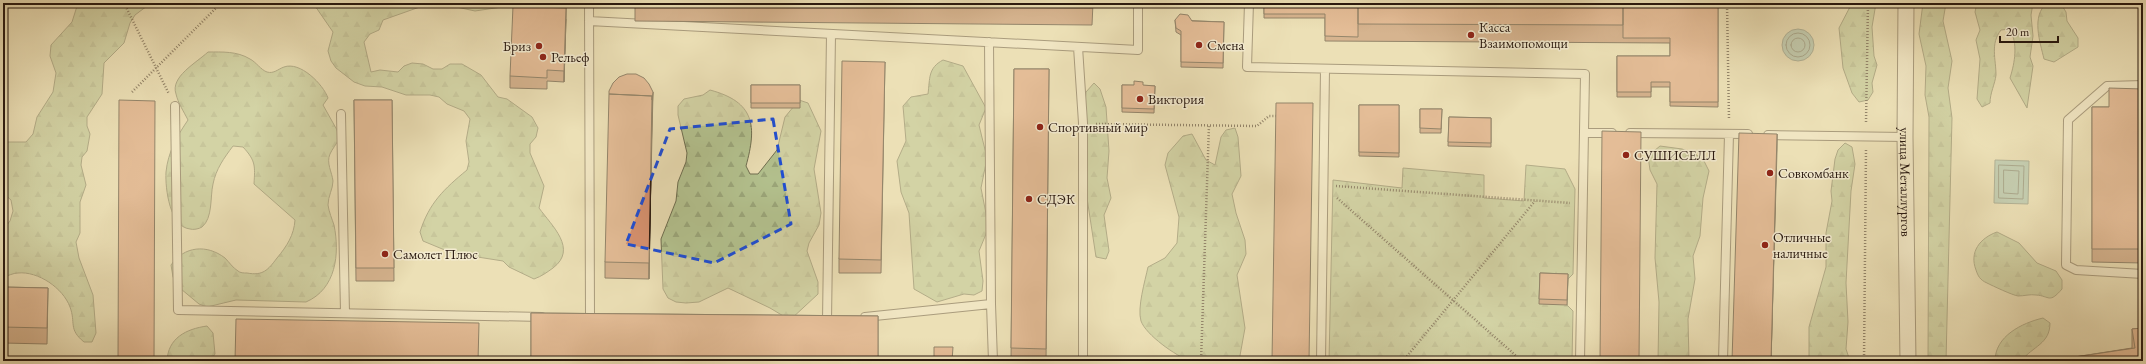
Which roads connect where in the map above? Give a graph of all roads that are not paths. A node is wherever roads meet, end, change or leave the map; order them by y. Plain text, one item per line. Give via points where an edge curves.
1 (589, 3) edge
2 (1138, 3) edge
3 (1249, 3) edge
4 (1906, 3) edge
5 (589, 21) junction
6 (831, 34) junction
7 (989, 42) junction
8 (1078, 47) junction
9 (1325, 69) junction
10 (2143, 85) edge
11 (176, 106) road end
12 (341, 114) dead end
13 (1584, 133) junction
14 (1729, 134) junction
15 (1905, 137) junction
16 (2143, 274) edge
17 (991, 304) junction
18 (345, 313) junction
19 (551, 317) edge
20 (590, 318) edge
21 (858, 318) edge
22 (827, 321) edge
23 (992, 361) edge
24 (1083, 361) edge
25 (1321, 361) edge
26 (1580, 361) edge
27 (1723, 361) edge
28 (1908, 361) edge

1 - 5 lane
2 - 8 lane via 1138,50
3 - 9 lane via 1247,68
4 - 15 street, улица Металлургов
5 - 6 lane
5 - 20 lane
6 - 7 lane
6 - 22 lane
7 - 8 lane
7 - 17 lane
8 - 24 lane via 1083,123
9 - 13 lane via 1586,74
9 - 25 lane
10 - 16 lane via 2107,86 2068,120 2066,265 2076,270
11 - 18 lane via 178,310
12 - 18 lane
13 - 14 lane
13 - 26 lane
14 - 15 lane
14 - 27 lane
15 - 28 street, улица Металлургов
17 - 21 lane
17 - 23 lane
18 - 19 lane

